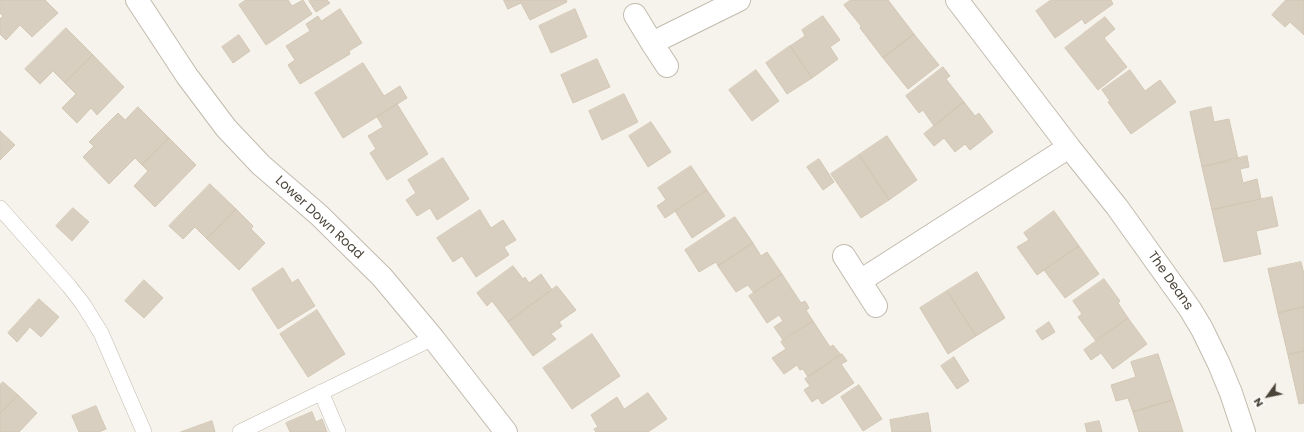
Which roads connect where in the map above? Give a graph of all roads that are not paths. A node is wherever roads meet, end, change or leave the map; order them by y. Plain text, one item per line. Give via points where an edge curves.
1 (138, 0) edge
2 (739, 0) edge
3 (957, 0) edge
4 (635, 15) dead end
5 (652, 43) junction
6 (667, 66) dead end
7 (1069, 147) junction
8 (0, 208) edge
9 (844, 256) dead end
10 (860, 281) junction
11 (876, 306) dead end
12 (433, 338) junction
13 (321, 392) junction
14 (144, 432) edge
15 (240, 432) edge
16 (338, 432) edge
17 (506, 432) edge
18 (1244, 432) edge

1 - 12 street, Lower Down Road via 187,76 230,133 382,277
2 - 5 street
3 - 7 street, The Deans
4 - 5 street
5 - 6 street
7 - 10 street
7 - 18 street, The Deans via 1117,207 1190,309 1219,364
8 - 14 lane via 83,304 101,334
9 - 10 street
10 - 11 street
12 - 13 lane
12 - 17 street, Lower Down Road
13 - 15 lane
13 - 16 lane

